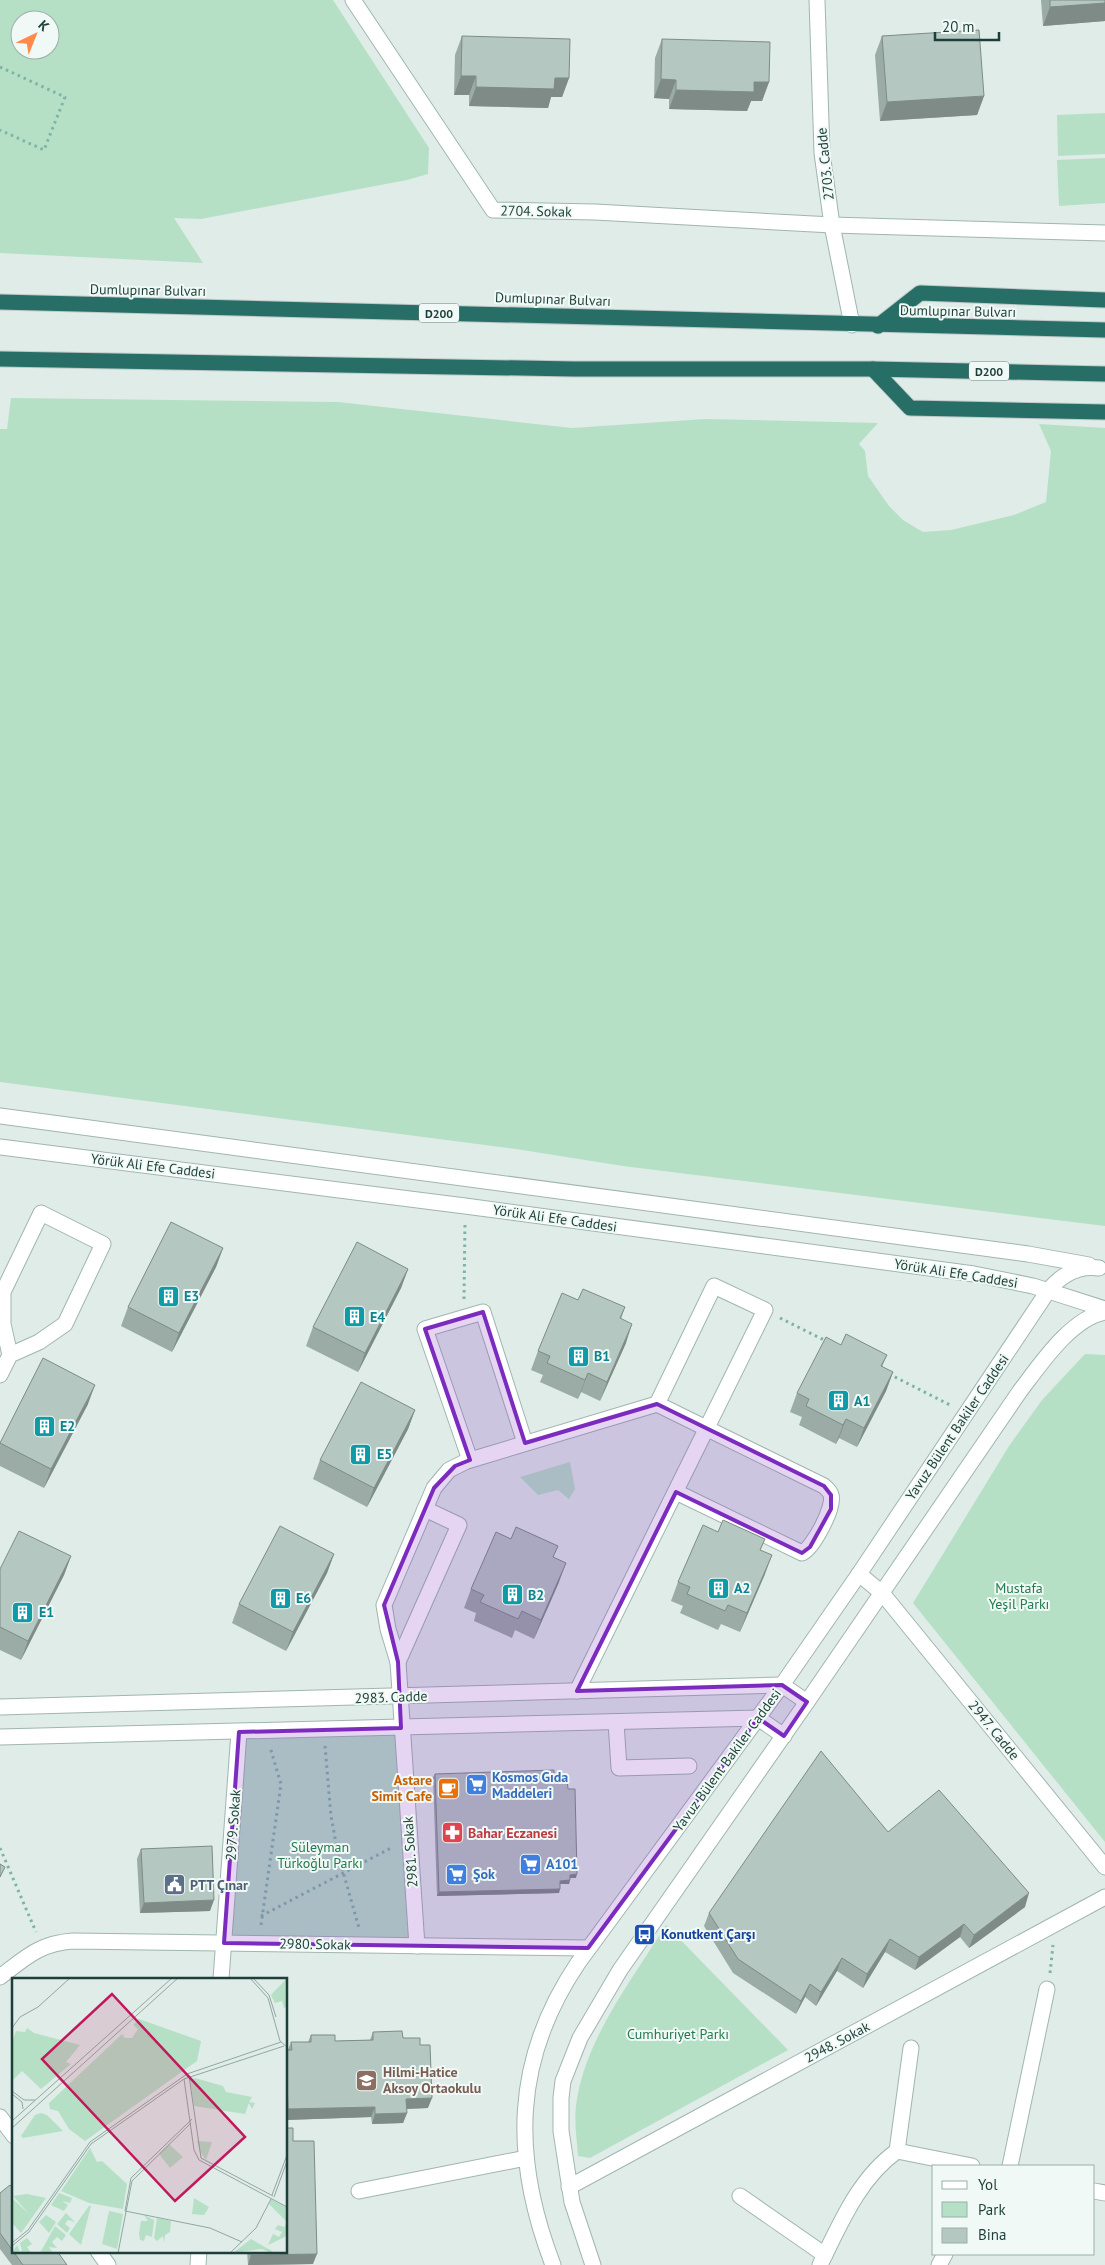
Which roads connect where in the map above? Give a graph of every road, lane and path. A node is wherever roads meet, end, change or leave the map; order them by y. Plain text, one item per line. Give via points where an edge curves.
1 (353, 0) edge
2 (817, 0) edge
3 (0, 67) edge
4 (0, 130) edge
5 (832, 225) junction
6 (1105, 233) edge
7 (1105, 300) edge
8 (0, 302) edge
9 (852, 325) junction
10 (878, 326) junction
11 (1105, 330) edge
12 (0, 359) edge
13 (873, 369) junction
14 (1105, 374) edge
15 (1105, 412) edge
16 (0, 1116) edge
17 (0, 1147) edge
18 (466, 1206) junction
19 (1102, 1268) edge
20 (1048, 1291) junction
21 (765, 1310) junction
22 (1105, 1311) edge
23 (464, 1317) junction
24 (826, 1342) edge
25 (10, 1355) junction
26 (888, 1373) edge
27 (0, 1375) edge
28 (656, 1404) junction
29 (966, 1414) junction
30 (707, 1428) junction
31 (525, 1444) junction
32 (470, 1460) junction
33 (676, 1492) junction
34 (424, 1509) junction
35 (859, 1574) junction
36 (882, 1592) junction
37 (398, 1662) junction
38 (782, 1685) junction
39 (577, 1691) junction
40 (400, 1697) junction
41 (807, 1702) junction
42 (0, 1707) edge
43 (758, 1718) junction
44 (616, 1722) junction
45 (401, 1728) junction
46 (324, 1730) junction
47 (265, 1731) junction
48 (239, 1732) junction
49 (784, 1736) junction
50 (0, 1737) edge
51 (689, 1766) dead end
52 (410, 1839) junction
53 (0, 1848) edge
54 (1105, 1867) edge
55 (344, 1874) junction
56 (1105, 1897) edge
57 (261, 1916) junction
58 (1051, 1926) junction
59 (224, 1943) junction
60 (260, 1944) junction
61 (364, 1945) junction
62 (43, 1946) junction
63 (418, 1946) junction
64 (588, 1948) junction
65 (0, 1977) edge
66 (221, 1978) edge
67 (1047, 1989) joint
68 (911, 2048) dead end
69 (0, 2117) edge
70 (12, 2133) edge
71 (898, 2151) junction
72 (526, 2158) junction
73 (967, 2165) edge
74 (1010, 2165) edge
75 (569, 2187) junction
76 (359, 2191) dead end
77 (740, 2196) dead end
78 (99, 2252) edge
79 (199, 2252) edge
80 (822, 2260) edge
81 (108, 2265) edge
82 (198, 2265) edge
83 (553, 2265) edge
84 (593, 2265) edge

1 - 5 street, 2704. Sokak via 493,210 595,212
2 - 5 street, 2703. Cadde via 822,153
3 - 4 path via 65,97 44,150
5 - 6 street
5 - 9 street, 2703. Cadde
7 - 10 highway via 920,293
8 - 9 highway, Dumlupınar Bulvarı / D200
9 - 10 highway, Dumlupınar Bulvarı / D200
10 - 11 highway, Dumlupınar Bulvarı / D200
12 - 13 highway, D200 via 574,369
13 - 14 highway, D200
13 - 15 highway via 910,408
16 - 19 street, Yörük Ali Efe Caddesi via 1028,1254
17 - 18 street, Yörük Ali Efe Caddesi
18 - 20 street, Yörük Ali Efe Caddesi via 940,1269
18 - 23 path
19 - 20 street, Yavuz Bülent Bakiler Caddesi via 1081,1268 1071,1272
20 - 22 street, Yörük Ali Efe Caddesi
20 - 29 street, Yavuz Bülent Bakiler Caddesi
21 - 24 path
21 - 28 street via 714,1286
21 - 30 street
22 - 36 street via 1074,1329 1025,1385
23 - 31 street via 483,1312
23 - 32 street via 425,1329
25 - 25 street via 39,1342 65,1324 103,1244 41,1212 3,1292 4,1324
25 - 27 street
26 - 29 path
28 - 30 street
28 - 31 street
29 - 35 street, Yavuz Bülent Bakiler Caddesi
30 - 33 street
30 - 33 street via 824,1486 831,1495 830,1509 810,1547 802,1553
31 - 32 street
32 - 34 street via 443,1476
33 - 39 street
34 - 37 street via 384,1606
34 - 37 street via 459,1525
35 - 36 street, 2947. Cadde
35 - 38 street, Yavuz Bülent Bakiler Caddesi
36 - 41 street
36 - 54 street, 2947. Cadde
37 - 40 street, 2981. Sokak
38 - 39 street, 2983. Cadde
38 - 41 street
38 - 43 street, Yavuz Bülent Bakiler Caddesi
39 - 40 street, 2983. Cadde
40 - 42 street, 2983. Cadde
40 - 45 street, 2981. Sokak
41 - 49 street
43 - 44 street
43 - 49 street
43 - 64 street, Yavuz Bülent Bakiler Caddesi
44 - 45 street
44 - 51 street via 619,1768
45 - 46 street
45 - 52 street, 2981. Sokak
46 - 47 street
46 - 55 path via 331,1816
47 - 48 street
47 - 57 path via 281,1784
48 - 50 street
48 - 59 street, 2979. Sokak
49 - 75 street via 620,1970 577,2044 563,2081 561,2098
52 - 55 path
52 - 63 street, 2981. Sokak
53 - 62 path
55 - 57 path
55 - 61 path
56 - 58 street, 2948. Sokak
57 - 60 path
58 - 67 path via 1053,1958
58 - 75 street, 2948. Sokak
59 - 60 street, 2980. Sokak
59 - 62 street, 2980. Sokak via 73,1941
59 - 66 street, 2979. Sokak
60 - 61 street, 2980. Sokak
61 - 63 street, 2980. Sokak
62 - 65 street
63 - 64 street, 2980. Sokak
64 - 72 street, Yavuz Bülent Bakiler Caddesi via 559,1992 538,2041 526,2102
67 - 74 street
68 - 71 street
69 - 70 street
71 - 73 street
71 - 80 street via 864,2183
72 - 76 street
72 - 83 street, Yavuz Bülent Bakiler Caddesi via 536,2214
75 - 84 street
77 - 80 street
78 - 81 street
79 - 82 street

